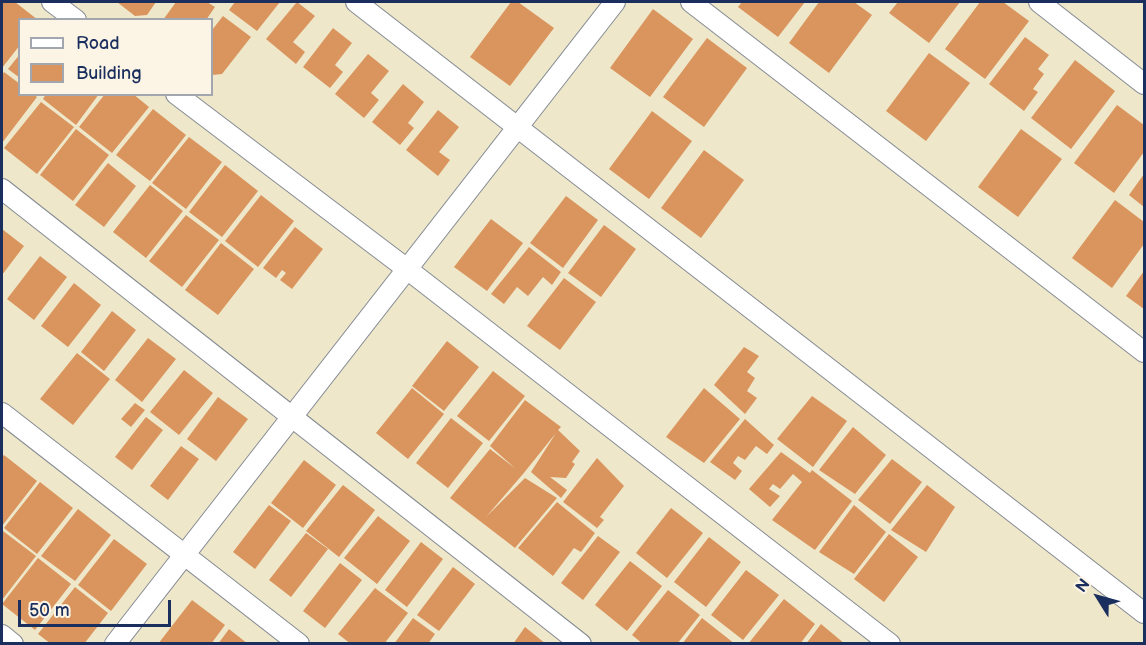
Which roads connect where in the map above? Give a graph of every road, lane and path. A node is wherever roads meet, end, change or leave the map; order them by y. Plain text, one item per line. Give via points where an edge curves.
1 (52, 2) edge
2 (356, 2) edge
3 (615, 2) edge
4 (691, 2) edge
5 (1039, 2) edge
6 (73, 18) edge
7 (1144, 84) edge
8 (179, 96) edge
9 (517, 127) junction
10 (2, 189) edge
11 (407, 269) junction
12 (1144, 352) edge
13 (2, 413) edge
14 (292, 417) junction
15 (184, 555) junction
16 (1144, 613) edge
17 (2, 635) edge
18 (13, 644) edge
19 (115, 644) edge
20 (300, 644) edge
21 (581, 644) edge
22 (890, 644) edge

1 - 6 street
2 - 9 street
3 - 9 street
4 - 12 street
5 - 7 street
8 - 11 street
9 - 11 street
9 - 16 street
10 - 14 street
11 - 14 street
11 - 22 street
13 - 15 street
14 - 15 street
14 - 21 street
15 - 19 street
15 - 20 street
17 - 18 street

